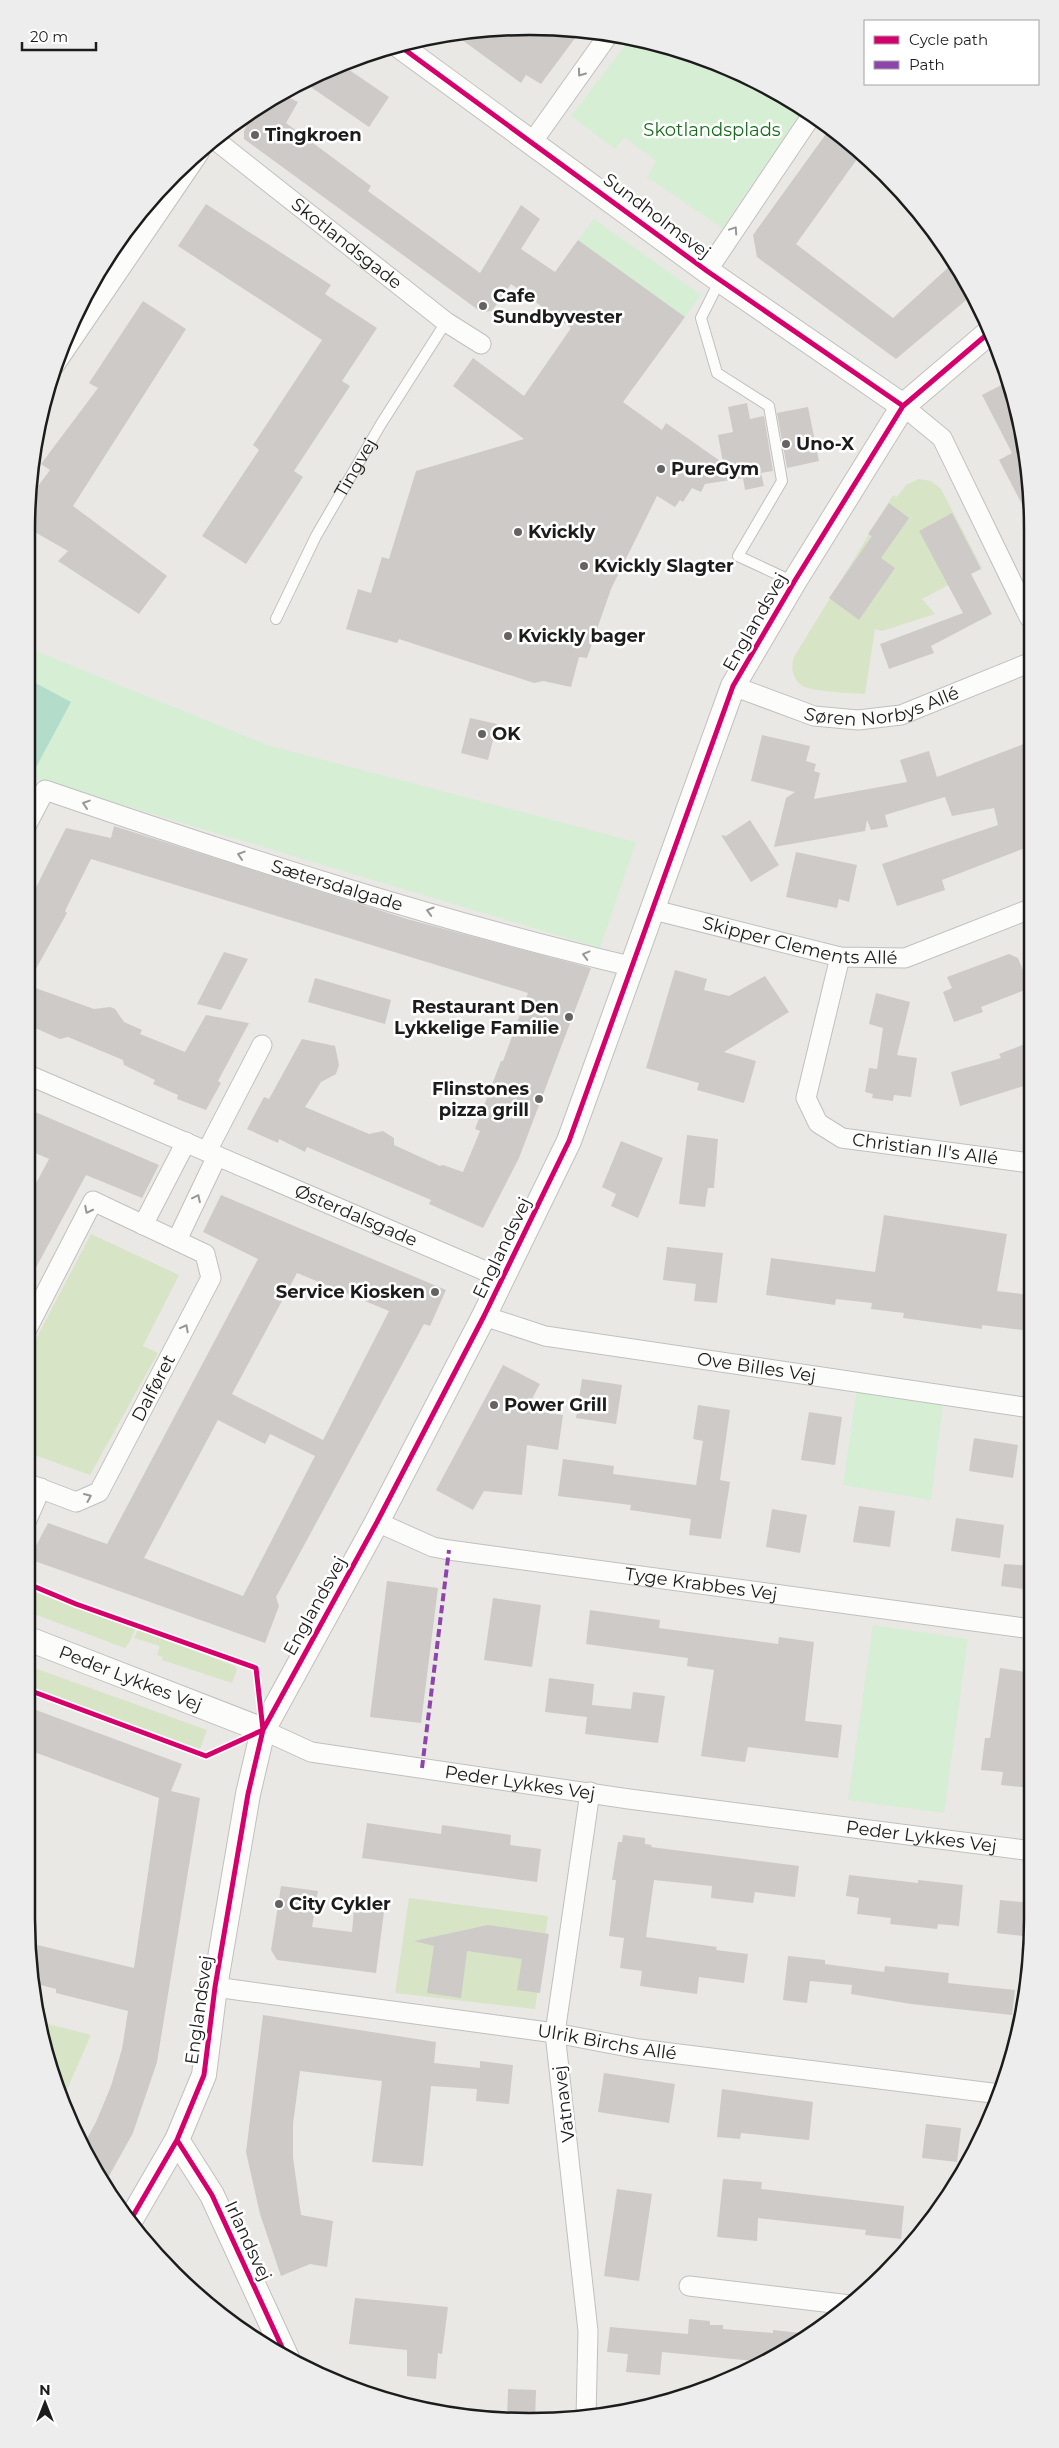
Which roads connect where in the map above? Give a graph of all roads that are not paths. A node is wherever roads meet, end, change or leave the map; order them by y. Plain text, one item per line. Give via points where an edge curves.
1 (604, 41) edge
2 (407, 51) edge
3 (808, 121) edge
4 (533, 141) junction
5 (220, 144) edge
6 (179, 181) edge
7 (713, 275) junction
8 (446, 322) junction
9 (76, 334) edge
10 (984, 336) edge
11 (481, 344) dead end
12 (903, 406) junction
13 (794, 582) junction
14 (1024, 608) edge
15 (276, 619) dead end
16 (1024, 665) edge
17 (734, 686) junction
18 (35, 809) edge
19 (654, 910) junction
20 (1024, 911) edge
21 (840, 957) junction
22 (634, 967) junction
23 (262, 1045) dead end
24 (35, 1078) edge
25 (186, 1142) junction
26 (212, 1153) junction
27 (1024, 1161) edge
28 (143, 1225) junction
29 (177, 1240) junction
30 (504, 1279) junction
31 (35, 1314) edge
32 (484, 1316) junction
33 (1024, 1407) edge
34 (35, 1486) edge
35 (377, 1522) junction
36 (1024, 1628) edge
37 (35, 1642) edge
38 (262, 1730) junction
39 (590, 1792) junction
40 (1024, 1850) edge
41 (215, 1986) junction
42 (555, 2033) junction
43 (992, 2093) edge
44 (177, 2140) junction
45 (133, 2215) edge
46 (689, 2286) dead end
47 (840, 2304) edge
48 (282, 2347) edge
49 (586, 2410) edge

1 -> 4 street
2 - 4 street, Sundholmsvej
7 -> 3 street
4 - 7 street, Sundholmsvej
5 - 8 street, Skotlandsgade
6 - 9 street
7 - 12 street, Sundholmsvej
7 - 13 lane via 701,318 717,373 768,406 782,481 738,556
8 - 11 street, Skotlandsgade
8 - 15 lane, Tingvej via 381,424 316,536
10 - 12 street, Englandsvej
12 - 13 street, Englandsvej
12 - 14 street via 942,438
13 - 17 street, Englandsvej
16 - 17 street, Søren Norbys Allé via 901,715 858,720 814,716
17 - 19 street, Englandsvej
22 -> 18 street, Sætersdalgade via 275,866 45,790
19 - 21 street, Skipper Clements Allé
19 - 22 street, Englandsvej
20 - 21 street, Skipper Clements Allé via 905,958
21 - 27 street, Christian II's Allé via 806,1098 818,1123 842,1138
22 - 30 street, Englandsvej via 569,1141
23 - 26 street
24 - 25 street, Østerdalsgade
25 - 26 street, Østerdalsgade
25 - 28 street
29 -> 26 street
26 - 30 street, Østerdalsgade
28 - 29 street, Dalføret
28 -> 31 street, Dalføret via 93,1200
34 -> 29 street, Dalføret via 76,1502 99,1492 211,1278 205,1254
30 - 32 street, Englandsvej
32 - 33 street, Ove Billes Vej via 545,1336
32 - 35 street, Englandsvej
35 - 36 street, Tyge Krabbes Vej via 433,1547 449,1550
35 - 38 street, Englandsvej
37 - 38 street, Peder Lykkes Vej
38 - 39 street, Peder Lykkes Vej via 311,1752
38 - 41 street, Englandsvej
39 - 40 street, Peder Lykkes Vej
39 - 42 street, Vatnavej
41 - 42 street, Ulrik Birchs Allé
41 - 44 street, Englandsvej via 204,2075
42 - 43 street, Ulrik Birchs Allé via 639,2048
42 - 49 street, Vatnavej via 588,2331
44 - 45 street, Englandsvej
44 - 48 street, Irlandsvej via 212,2195
46 - 47 street

